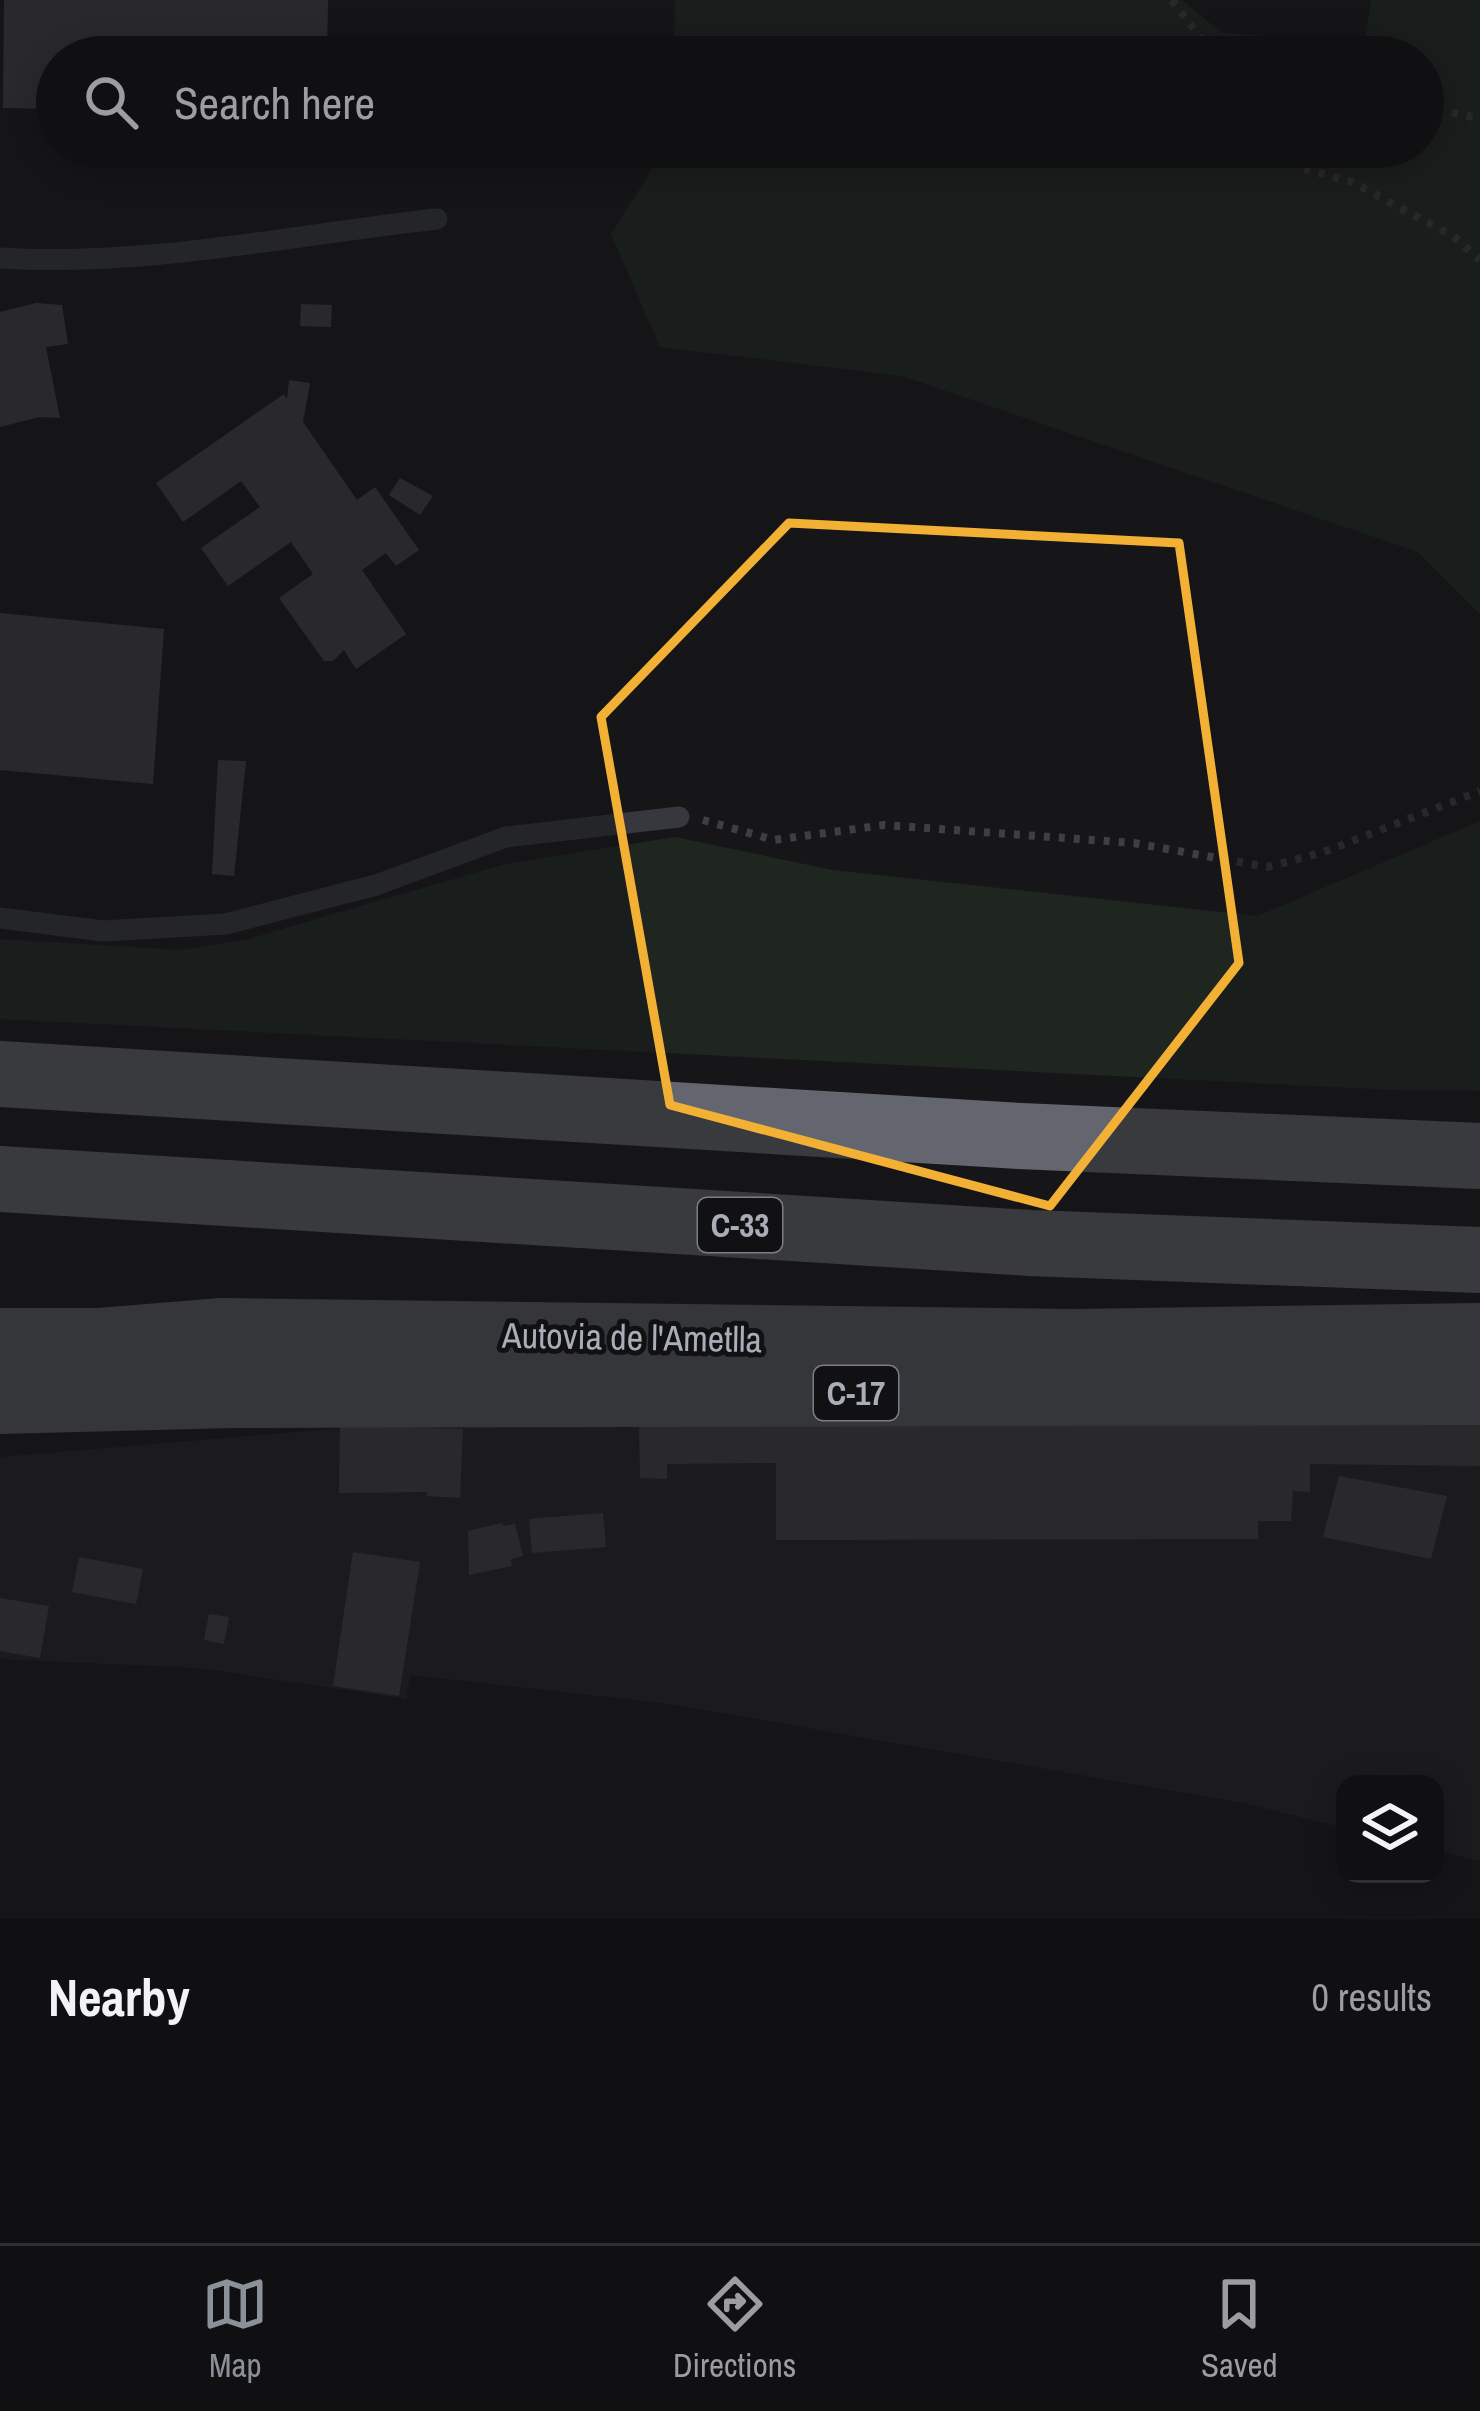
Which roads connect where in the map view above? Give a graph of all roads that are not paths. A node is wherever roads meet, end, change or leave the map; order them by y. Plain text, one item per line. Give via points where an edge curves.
1 (437, 219) dead end
2 (0, 258) edge
3 (679, 817) road end
4 (0, 918) edge
5 (0, 1074) edge
6 (1480, 1156) edge
7 (0, 1180) edge
8 (1480, 1260) edge
9 (0, 1295) edge
10 (223, 1331) junction
11 (1480, 1336) edge
12 (0, 1341) edge
13 (1480, 1392) edge
14 (0, 1401) edge

1 - 2 lane via 185,254
3 - 4 lane via 506,837 376,885 226,924 103,931
5 - 6 highway
7 - 8 highway, C-33 via 1031,1243
9 - 10 highway
10 - 11 highway, Autovia de l'Ametlla / C-17 via 1074,1342
10 - 12 highway, Autovia de l'Ametlla / C-17
13 - 14 highway, Autovia de l'Ametlla / C-17

